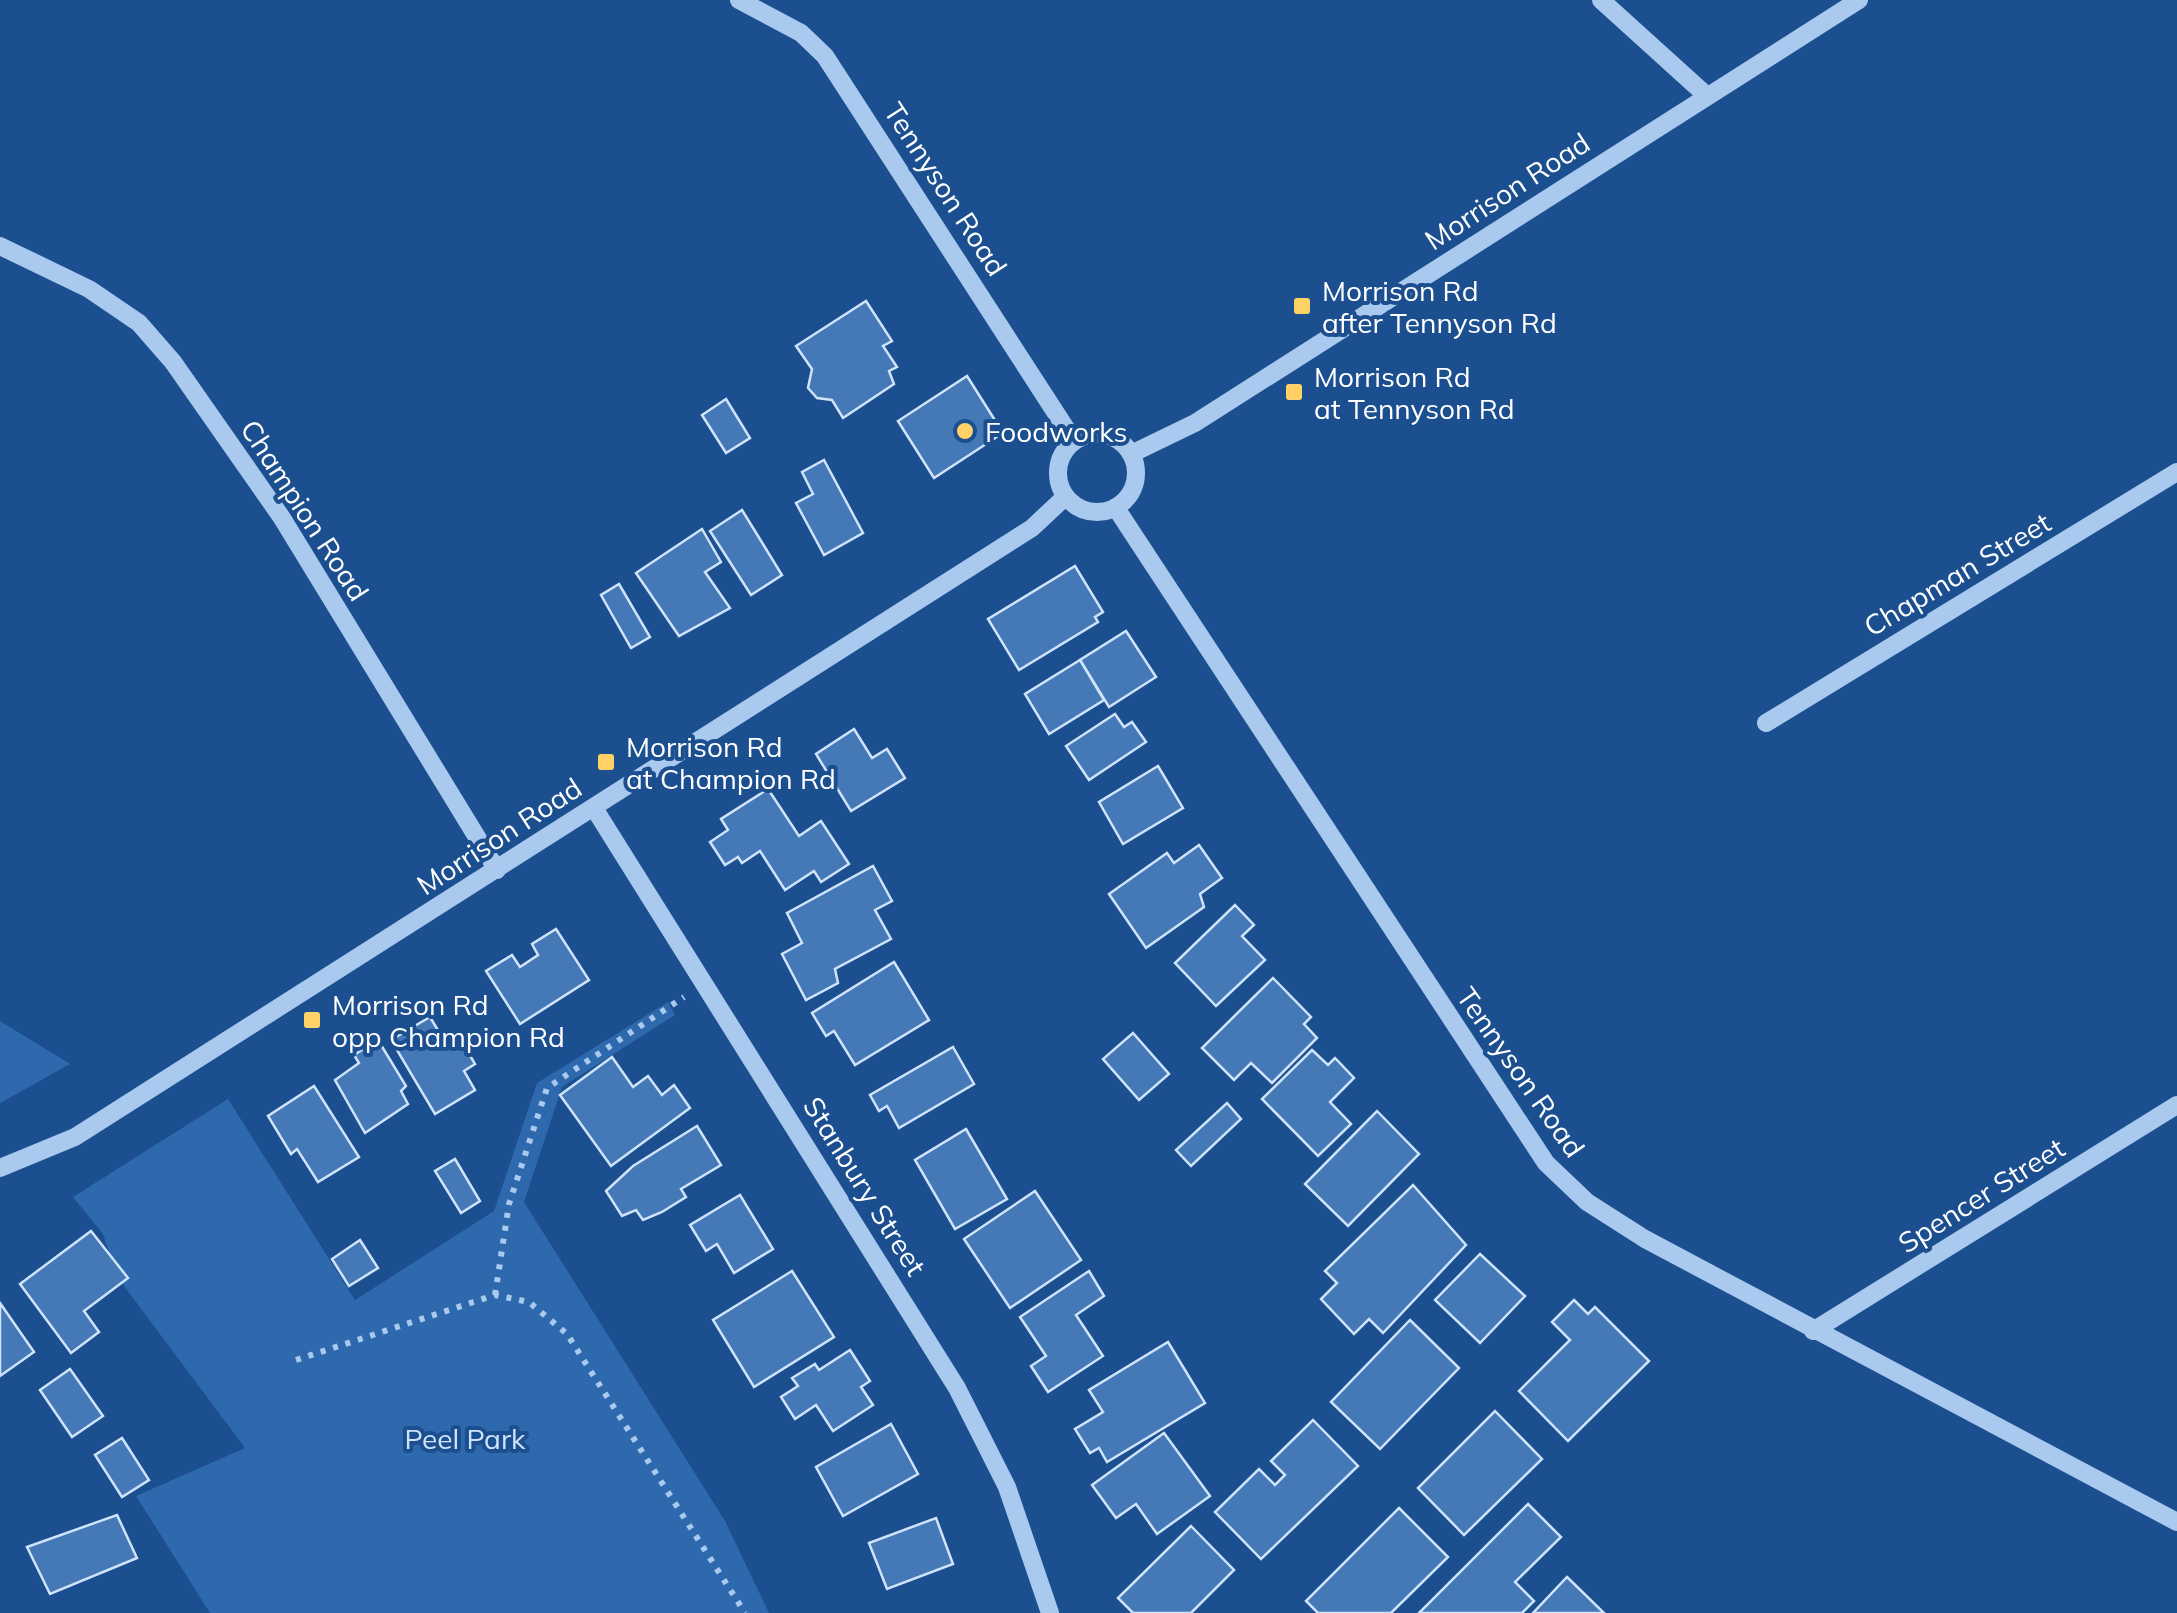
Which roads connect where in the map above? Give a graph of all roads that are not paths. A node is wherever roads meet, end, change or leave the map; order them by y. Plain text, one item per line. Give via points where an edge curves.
1 (739, 0) edge
2 (1601, 0) edge
3 (1859, 0) edge
4 (1707, 96) junction
5 (0, 246) edge
6 (1074, 441) junction
7 (1132, 454) junction
8 (2177, 472) edge
9 (1065, 497) junction
10 (1116, 508) junction
11 (1766, 724) dead end
12 (594, 808) junction
13 (497, 870) junction
14 (2177, 1104) edge
15 (0, 1168) edge
16 (1813, 1332) junction
17 (2177, 1522) edge
18 (1050, 1613) edge

1 - 6 street, Tennyson Road via 801,33 825,56
2 - 4 street
3 - 4 street, Morrison Road
4 - 7 street, Morrison Road via 1195,423
5 - 13 street, Champion Road via 89,289 138,323 172,362 282,518
6 - 7 street via 1106,435
6 - 9 street via 1059,460
7 - 10 street via 1136,478
8 - 11 street, Chapman Street
9 - 10 street via 1094,513
9 - 12 street, Morrison Road via 1032,528
10 - 16 street, Tennyson Road via 1546,1163 1588,1202 1645,1239
12 - 13 street, Morrison Road
12 - 18 street, Stanbury Street via 957,1388 1006,1487
13 - 15 street, Morrison Road via 75,1137
14 - 16 street, Spencer Street
16 - 17 street, Tennyson Road

